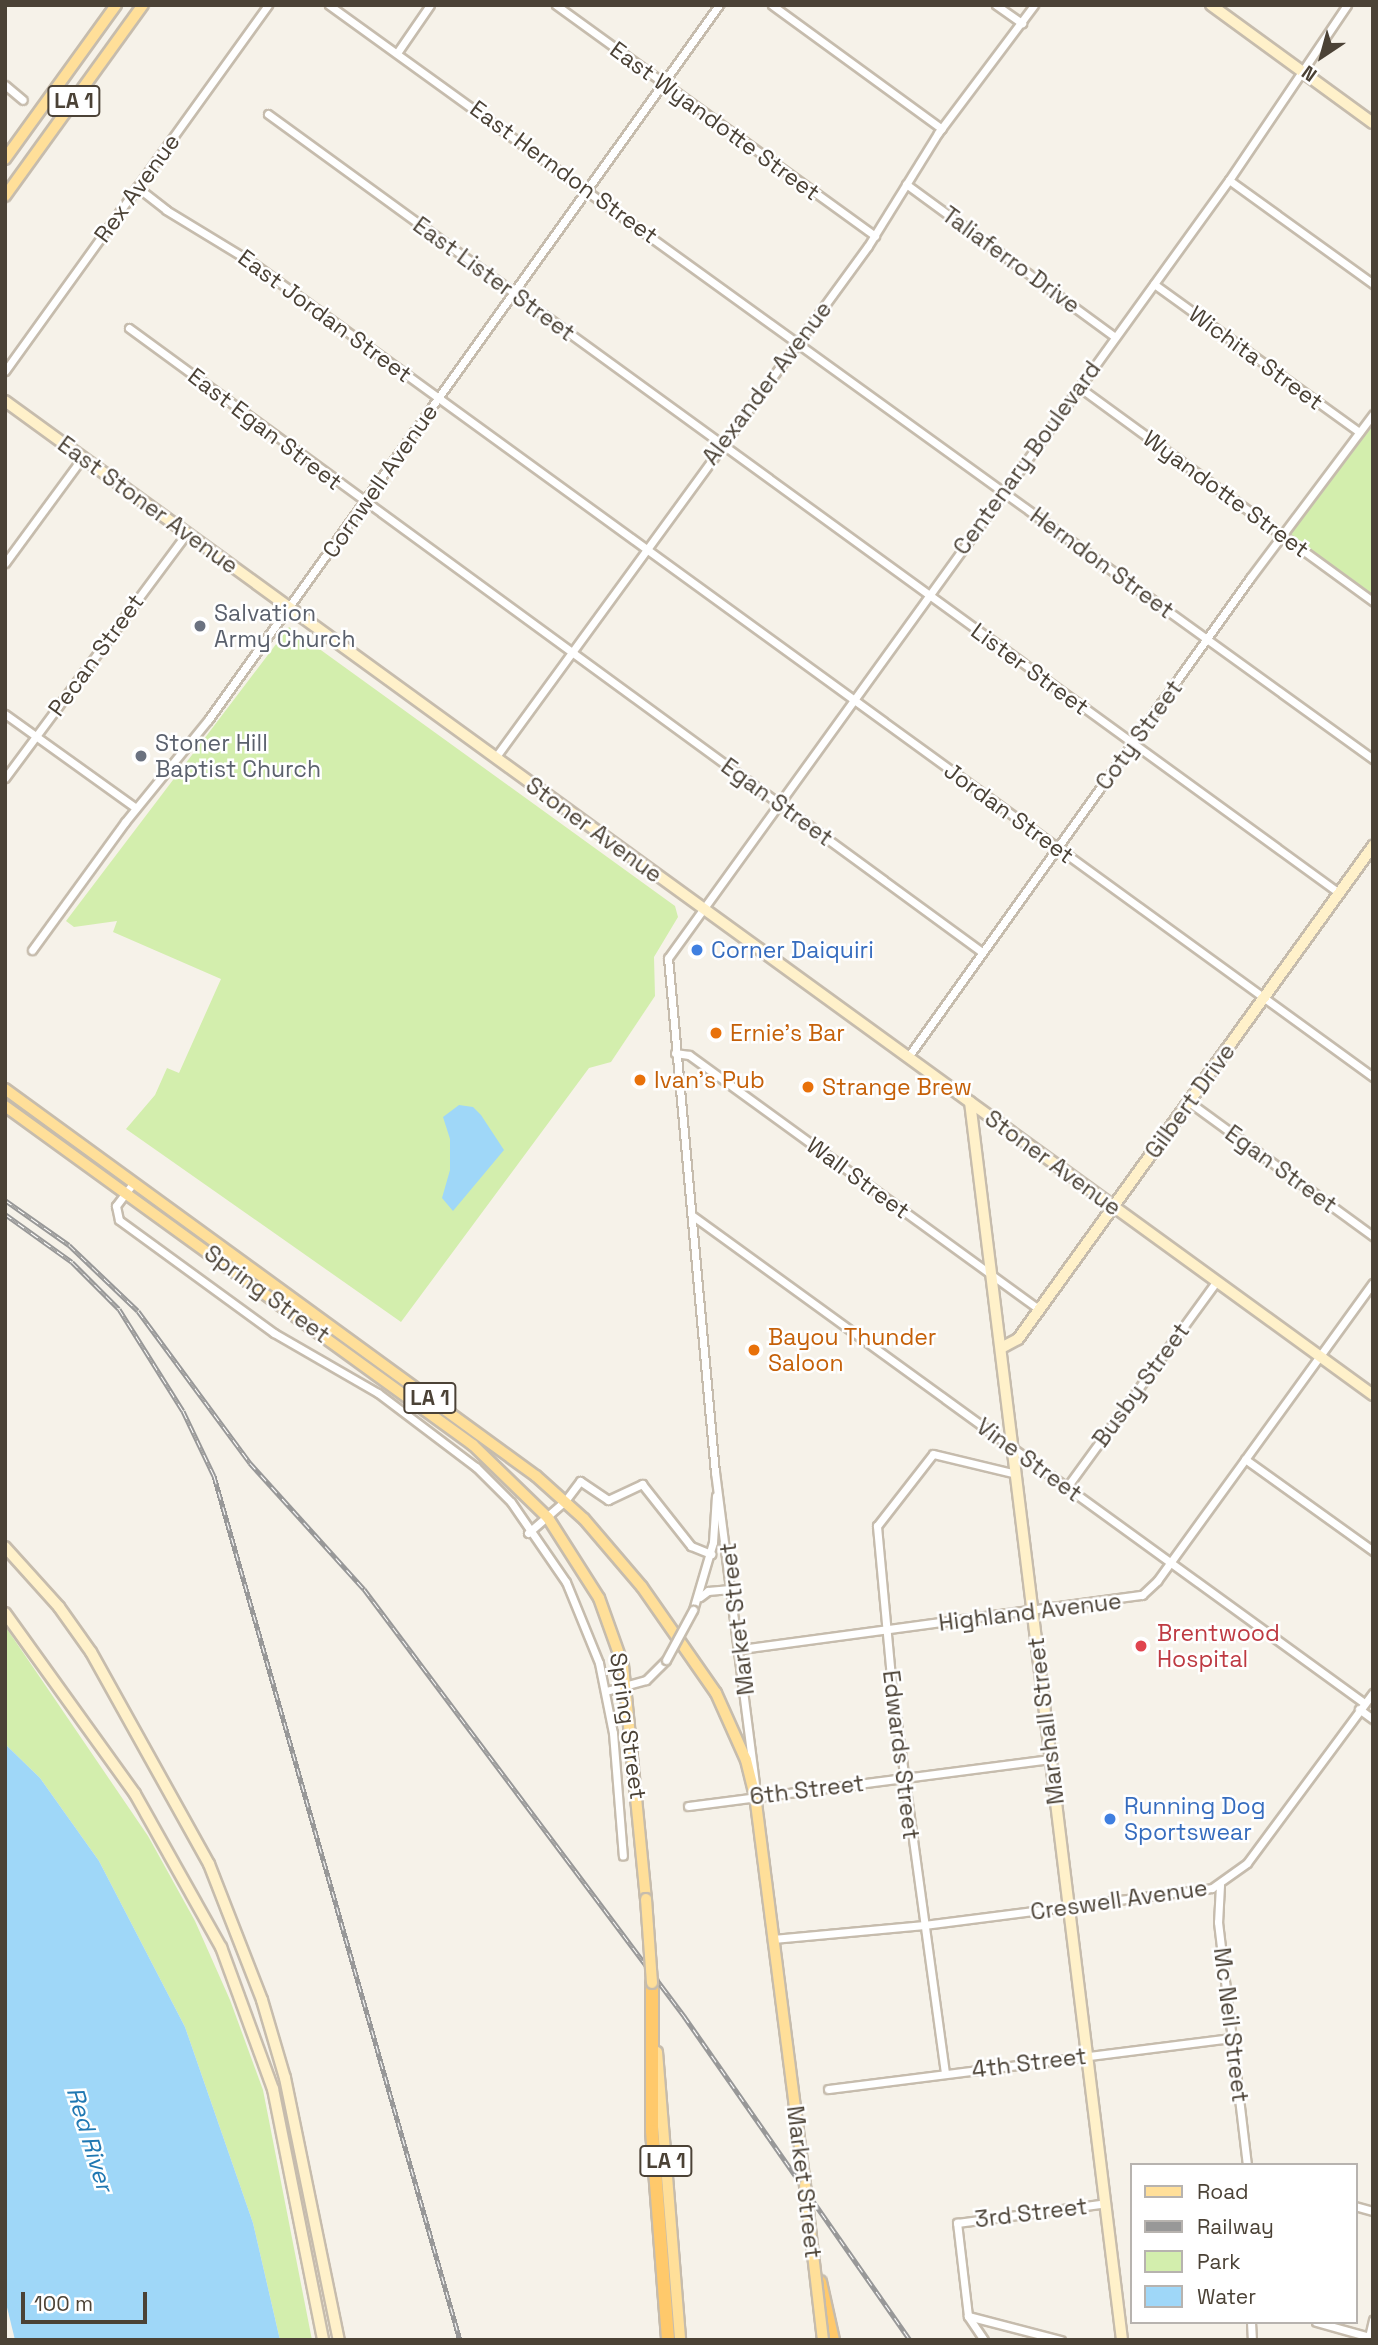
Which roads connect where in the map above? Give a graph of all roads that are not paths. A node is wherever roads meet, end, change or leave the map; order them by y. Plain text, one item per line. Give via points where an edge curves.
1 (116, 5) edge
2 (143, 5) edge
3 (268, 5) edge
4 (329, 5) edge
5 (430, 5) edge
6 (556, 5) edge
7 (719, 5) edge
8 (772, 5) edge
9 (996, 5) edge
10 (1034, 5) edge
11 (1211, 5) edge
12 (1347, 5) edge
13 (1022, 23) junction
14 (397, 53) junction
15 (1304, 73) junction
16 (663, 84) junction
17 (5, 85) edge
18 (23, 100) dead end
19 (268, 114) dead end
20 (1373, 123) edge
21 (942, 128) junction
22 (5, 159) edge
23 (1229, 180) junction
24 (906, 184) junction
25 (137, 187) junction
26 (588, 189) junction
27 (5, 196) edge
28 (875, 236) junction
29 (1154, 284) junction
30 (1373, 284) edge
31 (513, 293) junction
32 (129, 328) dead end
33 (1115, 337) junction
34 (798, 341) junction
35 (5, 371) edge
36 (1079, 387) junction
37 (439, 398) junction
38 (5, 401) edge
39 (1373, 414) edge
40 (1359, 432) junction
41 (721, 444) junction
42 (83, 457) junction
43 (1004, 491) junction
44 (364, 502) junction
45 (187, 533) junction
46 (1282, 535) junction
47 (646, 548) junction
48 (5, 563) edge
49 (928, 595) junction
50 (1373, 601) edge
51 (289, 607) junction
52 (1208, 639) junction
53 (570, 653) junction
54 (852, 698) junction
55 (5, 715) edge
56 (36, 737) junction
57 (1132, 743) junction
58 (495, 758) junction
59 (1373, 759) edge
60 (5, 778) edge
61 (777, 802) junction
62 (136, 807) junction
63 (1373, 846) edge
64 (1057, 848) junction
65 (1339, 893) junction
66 (701, 907) junction
67 (33, 950) dead end
68 (982, 952) junction
69 (1264, 998) junction
70 (675, 1053) junction
71 (908, 1057) junction
72 (1371, 1072) edge
73 (5, 1089) edge
74 (970, 1102) junction
75 (1189, 1102) junction
76 (5, 1106) edge
77 (134, 1182) junction
78 (127, 1192) junction
79 (1113, 1207) junction
80 (693, 1216) junction
81 (1373, 1236) edge
82 (992, 1275) junction
83 (1216, 1282) junction
84 (1373, 1283) edge
85 (1039, 1309) junction
86 (1001, 1348) junction
87 (1320, 1357) junction
88 (1373, 1395) edge
89 (1013, 1448) junction
90 (1245, 1459) junction
91 (715, 1473) junction
92 (1016, 1474) junction
93 (1067, 1488) junction
94 (565, 1501) junction
95 (548, 1518) junction
96 (528, 1533) junction
97 (5, 1547) edge
98 (1373, 1551) edge
99 (711, 1554) junction
100 (1170, 1562) junction
101 (733, 1589) junction
102 (697, 1601) junction
103 (1033, 1612) junction
104 (5, 1613) edge
105 (886, 1630) junction
106 (741, 1649) junction
107 (627, 1685) junction
108 (606, 1691) junction
109 (1373, 1693) edge
110 (1362, 1706) junction
111 (1373, 1719) edge
112 (1051, 1759) junction
113 (903, 1778) junction
114 (755, 1795) junction
115 (688, 1806) dead end
116 (623, 1856) dead end
117 (1220, 1885) junction
118 (1069, 1908) junction
119 (924, 1926) junction
120 (773, 1939) junction
121 (652, 1983) junction
122 (1232, 2038) junction
123 (1087, 2056) junction
124 (945, 2073) junction
125 (828, 2089) dead end
126 (1247, 2163) edge
127 (1106, 2203) junction
128 (814, 2255) junction
129 (968, 2316) junction
130 (1373, 2319) edge
131 (1323, 2324) edge
132 (1371, 2338) edge
133 (323, 2340) edge
134 (339, 2340) edge
135 (668, 2340) edge
136 (680, 2340) edge
137 (823, 2340) edge
138 (833, 2340) edge
139 (984, 2340) edge
140 (1061, 2340) edge
141 (1122, 2340) edge

1 - 22 main road, LA 1
2 - 27 main road, LA 1
3 - 25 street, Rex Avenue
4 - 14 street, East Herndon Street
5 - 14 street
6 - 16 street, East Wyandotte Street
7 - 16 street, Cornwell Avenue
8 - 21 street
9 - 13 street
10 - 13 street, Alexander Avenue
11 - 15 street
12 - 15 street, Centenary Boulevard
13 - 21 street, Alexander Avenue
14 - 26 street, East Herndon Street
15 - 20 street
15 - 23 street, Centenary Boulevard
16 - 26 street, Cornwell Avenue
16 - 28 street, East Wyandotte Street
17 - 18 street
19 - 31 street, East Lister Street
21 - 24 street, Alexander Avenue
23 - 29 street, Centenary Boulevard
23 - 30 street
24 - 28 street, Alexander Avenue
24 - 33 street, Taliaferro Drive
25 - 35 street, Rex Avenue
25 - 37 street, East Jordan Street via 250,261
26 - 31 street, Cornwell Avenue
26 - 34 street, East Herndon Street
28 - 34 street, Alexander Avenue
29 - 33 street, Centenary Boulevard
29 - 40 street, Wichita Street
31 - 37 street, Cornwell Avenue
31 - 41 street, East Lister Street
32 - 44 street, East Egan Street
33 - 36 street, Centenary Boulevard
34 - 41 street, Alexander Avenue
34 - 43 street, Herndon Street
36 - 43 street, Centenary Boulevard
36 - 46 street, Wyandotte Street
37 - 44 street, Cornwell Avenue
37 - 47 street, East Jordan Street
38 - 42 street, East Stoner Avenue
39 - 40 street, Coty Street
40 - 46 street, Coty Street
41 - 47 street, Alexander Avenue
41 - 49 street, Lister Street
42 - 45 street, East Stoner Avenue
42 - 48 street
43 - 49 street, Centenary Boulevard
43 - 52 street, Herndon Street
44 - 51 street, Cornwell Avenue
44 - 53 street, East Egan Street
45 - 51 street, East Stoner Avenue
45 - 56 street, Pecan Street
46 - 50 street, Wyandotte Street
46 - 52 street, Coty Street
47 - 53 street, Alexander Avenue
47 - 54 street, Jordan Street
49 - 54 street, Centenary Boulevard
49 - 57 street, Lister Street
51 - 58 street, East Stoner Avenue
51 - 62 street, Cornwell Avenue via 208,720
52 - 57 street, Coty Street
52 - 59 street, Herndon Street
53 - 58 street, Alexander Avenue
53 - 61 street, Egan Street
54 - 61 street, Centenary Boulevard
54 - 64 street, Jordan Street
55 - 56 street
56 - 60 street, Pecan Street
56 - 62 street
57 - 64 street, Coty Street
57 - 65 street, Lister Street
58 - 66 street, Stoner Avenue
61 - 66 street, Centenary Boulevard
61 - 68 street, Egan Street
62 - 67 street, Cornwell Avenue
63 - 65 street, Gilbert Drive
64 - 68 street, Coty Street
64 - 69 street, Jordan Street
65 - 69 street, Gilbert Drive
66 - 70 street, Market Street via 674,944 666,966
66 - 71 street, Stoner Avenue
68 - 71 street, Coty Street
69 - 72 street, Jordan Street
69 - 75 street, Gilbert Drive
70 - 80 street, Market Street
70 - 82 street, Wall Street via 689,1055
71 - 74 street, Stoner Avenue
73 - 77 main road, Spring Street / LA 1
74 - 79 street, Stoner Avenue
74 - 82 street, Marshall Street
75 - 79 street, Gilbert Drive
75 - 81 street, Egan Street
76 - 78 main road, Spring Street / LA 1
77 - 78 street
77 - 94 main road, Spring Street / LA 1
78 - 95 main road, Spring Street / LA 1 via 473,1445
78 - 96 street via 115,1210 119,1220 274,1333 378,1393 476,1467 511,1502
79 - 83 street, Stoner Avenue
79 - 85 street, Gilbert Drive
80 - 89 street, Vine Street
80 - 91 street, Market Street
82 - 85 street, Wall Street
82 - 86 street, Marshall Street
83 - 87 street, Stoner Avenue
83 - 93 street, Busby Street
84 - 87 street, Highland Avenue
85 - 86 street, Gilbert Drive via 1018,1339
86 - 89 street, Marshall Street
87 - 88 street, Stoner Avenue
87 - 90 street, Highland Avenue
89 - 92 street, Marshall Street
89 - 93 street, Vine Street
90 - 98 street
90 - 100 street, Highland Avenue
91 - 99 street
91 - 101 street, Market Street
92 - 103 street, Marshall Street
92 - 105 street, Edwards Street via 933,1454 877,1526
93 - 100 street, Vine Street
94 - 95 street
94 - 99 street via 580,1481 608,1500 645,1485 691,1546
94 - 114 main road, Spring Street / LA 1 via 629,1570 716,1693 737,1735
95 - 96 street
95 - 107 main road, Spring Street / LA 1 via 599,1598
96 - 108 street via 566,1582 588,1630
97 - 134 street via 59,1606 91,1652 209,1864 262,2000 285,2078
99 - 102 street
100 - 103 street, Highland Avenue via 1150,1589 1132,1600
100 - 110 street, Vine Street
101 - 102 street via 708,1591
101 - 106 street, Market Street
102 - 107 street, bridge via 666,1660 652,1676
103 - 105 street, Highland Avenue
103 - 112 street, Marshall Street
104 - 133 street via 135,1794 221,1947 273,2089
105 - 106 street, Highland Avenue
105 - 113 street, Edwards Street
106 - 114 street, Market Street
107 - 108 street
107 - 121 main road, Spring Street / LA 1, bridge
108 - 116 street
109 - 110 street, Creswell Avenue
110 - 111 street, Vine Street
110 - 117 street, Creswell Avenue via 1247,1863
112 - 113 street, 6th Street
112 - 118 street, Marshall Street
113 - 114 street, 6th Street
113 - 119 street, Edwards Street
114 - 115 street, 6th Street
114 - 120 main road, Market Street / LA 1
117 - 118 street, Creswell Avenue
117 - 122 street, Mc Neil Street via 1218,1922
118 - 119 street, Creswell Avenue
118 - 123 street, Marshall Street
119 - 120 street, Creswell Avenue
119 - 124 street, Edwards Street
120 - 128 main road, Market Street / LA 1, bridge
121 - 135 highway via 652,2131
121 - 136 main road, Spring Street / LA 1
122 - 123 street, 4th Street
122 - 126 street, Mc Neil Street
123 - 124 street, 4th Street
123 - 127 street, Marshall Street
124 - 125 street, 4th Street
127 - 129 street, 3rd Street via 957,2223
127 - 141 street, Marshall Street
128 - 137 main road, Market Street / LA 1, bridge
128 - 138 highway, bridge
129 - 139 street
129 - 140 street
130 - 132 street
131 - 132 street

